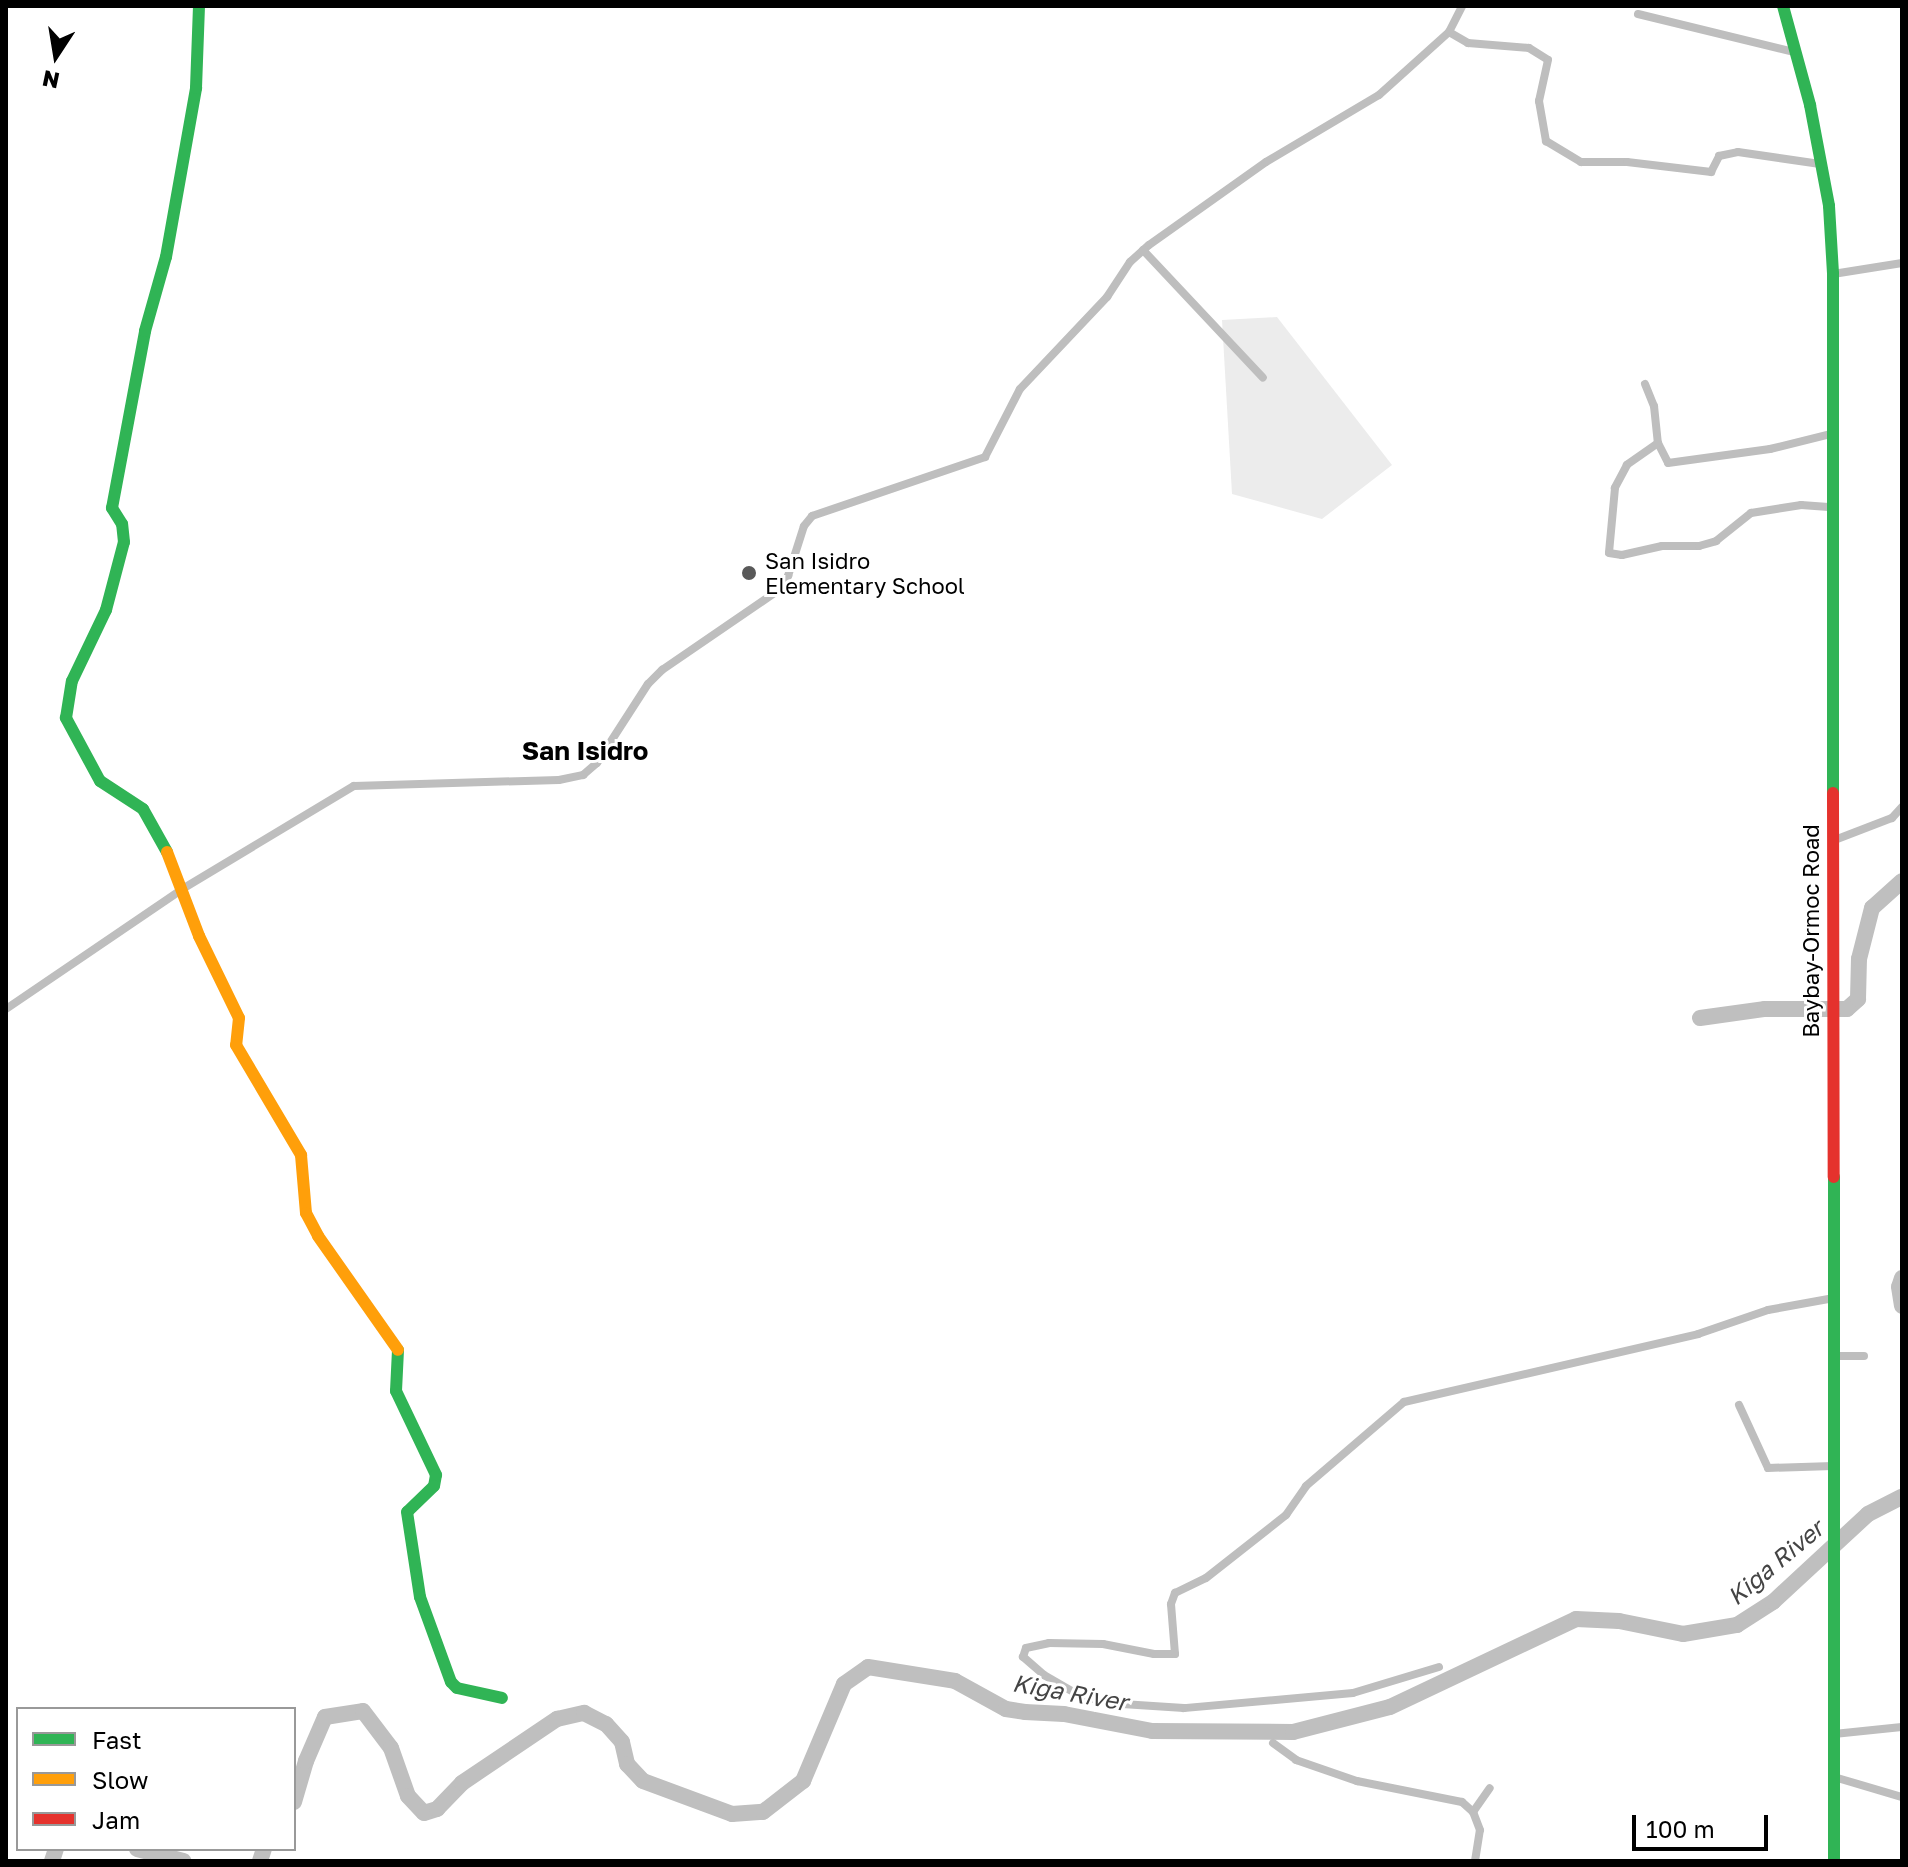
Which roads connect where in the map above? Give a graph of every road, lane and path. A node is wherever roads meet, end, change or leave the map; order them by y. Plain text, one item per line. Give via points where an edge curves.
1 (199, 6) edge
2 (1462, 6) edge
3 (1783, 6) edge
4 (1638, 14) dead end
5 (1449, 32) junction
6 (1794, 52) junction
7 (1821, 164) junction
8 (1143, 250) junction
9 (1902, 263) edge
10 (1833, 274) junction
11 (1263, 378) dead end
12 (1645, 384) dead end
13 (1831, 434) junction
14 (1658, 443) junction
15 (1832, 507) junction
16 (1902, 807) edge
17 (1831, 842) junction
18 (184, 888) junction
19 (6, 1009) edge
20 (1834, 1298) junction
21 (1833, 1356) junction
22 (1864, 1356) dead end
23 (1739, 1405) dead end
24 (1834, 1466) junction
25 (1439, 1667) dead end
26 (502, 1698) dead end
27 (1902, 1727) edge
28 (1833, 1734) junction
29 (1273, 1743) dead end
30 (1833, 1777) junction
31 (1490, 1788) dead end
32 (1902, 1797) edge
33 (1473, 1812) junction
34 (1475, 1861) edge
35 (1834, 1861) edge

1 - 18 main road via 196,88 112,508 122,524 124,542 106,610 72,681 66,706 69,728 100,781 143,809
2 - 5 street
3 - 6 main road, Baybay-Ormoc Road
4 - 6 street
5 - 7 street via 1468,43 1529,48 1548,60 1539,101 1546,141 1581,162 1711,172 1719,156 1738,152
5 - 8 street via 1379,95 1266,162
6 - 7 main road, Baybay-Ormoc Road
7 - 10 main road, Baybay-Ormoc Road
8 - 11 street
8 - 18 street via 1107,297 1020,389 985,457 812,516 779,590 662,670 583,775 354,786
9 - 10 street
10 - 13 main road, Baybay-Ormoc Road
12 - 14 street via 1654,406
13 - 14 street via 1770,449 1668,463
13 - 15 main road, Baybay-Ormoc Road
14 - 15 street via 1627,465 1615,488 1609,553 1699,546 1716,541 1751,513 1801,505
15 - 17 main road, Baybay-Ormoc Road
16 - 17 street via 1892,818
17 - 20 main road, Baybay-Ormoc Road
18 - 19 street
18 - 26 main road via 199,936 239,1018 236,1045 301,1155 306,1213 398,1350 396,1391 436,1475 434,1486 407,1512 420,1597 442,1661 457,1688
20 - 21 main road, Baybay-Ormoc Road
20 - 25 street via 1404,1402 1306,1486 1278,1522 1206,1578 1175,1593 1175,1654 1049,1643 1026,1648 1023,1657 1082,1697 1184,1708 1353,1693
21 - 22 street
21 - 24 main road, Baybay-Ormoc Road
23 - 24 street via 1768,1468
24 - 28 main road, Baybay-Ormoc Road
27 - 28 street
28 - 30 main road, Baybay-Ormoc Road
29 - 33 street via 1296,1760 1357,1781 1462,1802
30 - 32 street
30 - 35 main road, Baybay-Ormoc Road
31 - 33 street
33 - 34 street via 1480,1830

